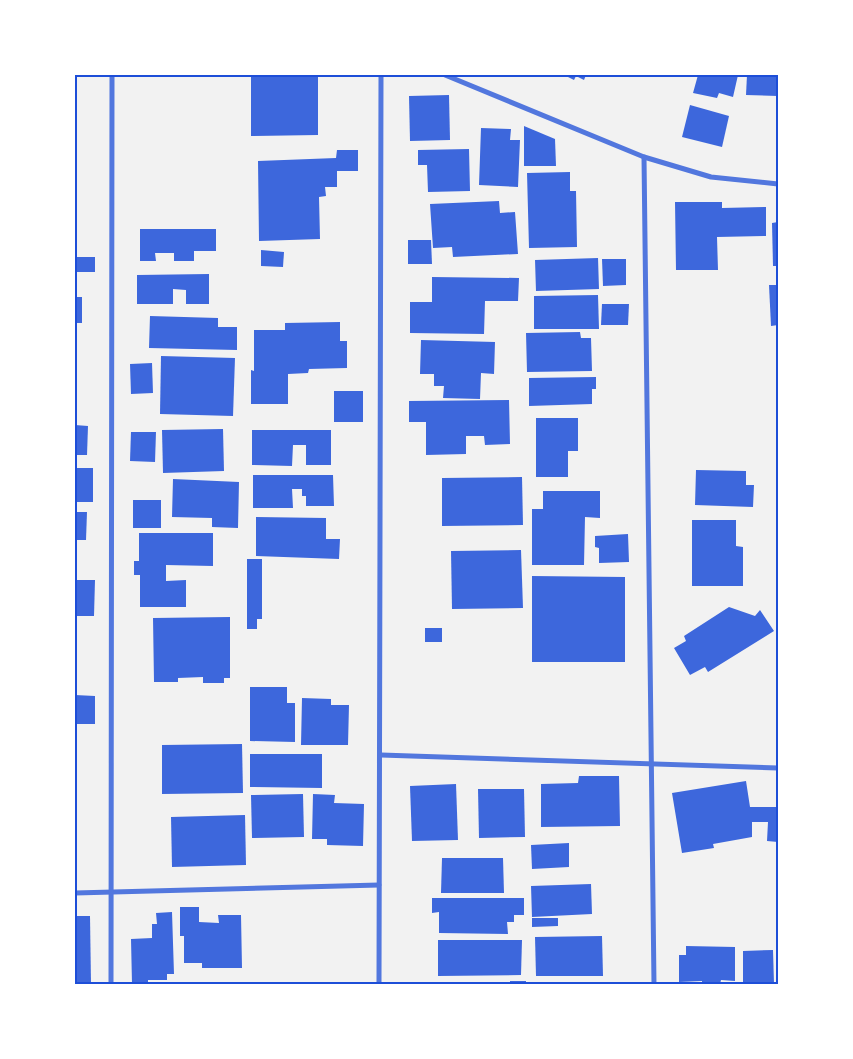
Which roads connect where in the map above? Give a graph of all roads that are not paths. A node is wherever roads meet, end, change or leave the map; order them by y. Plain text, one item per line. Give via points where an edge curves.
1 (112, 75) edge
2 (381, 75) edge
3 (445, 75) edge
4 (644, 158) junction
5 (778, 184) edge
6 (381, 755) junction
7 (652, 765) junction
8 (778, 768) edge
9 (379, 885) junction
10 (75, 893) edge
11 (112, 893) junction
12 (111, 984) edge
13 (379, 984) edge
14 (654, 984) edge

1 - 11 street
2 - 6 street
3 - 4 street
4 - 5 street via 711,176
4 - 7 street
6 - 7 street
6 - 9 street
7 - 8 street
7 - 14 street
9 - 11 street
9 - 13 street
10 - 11 street
11 - 12 street

